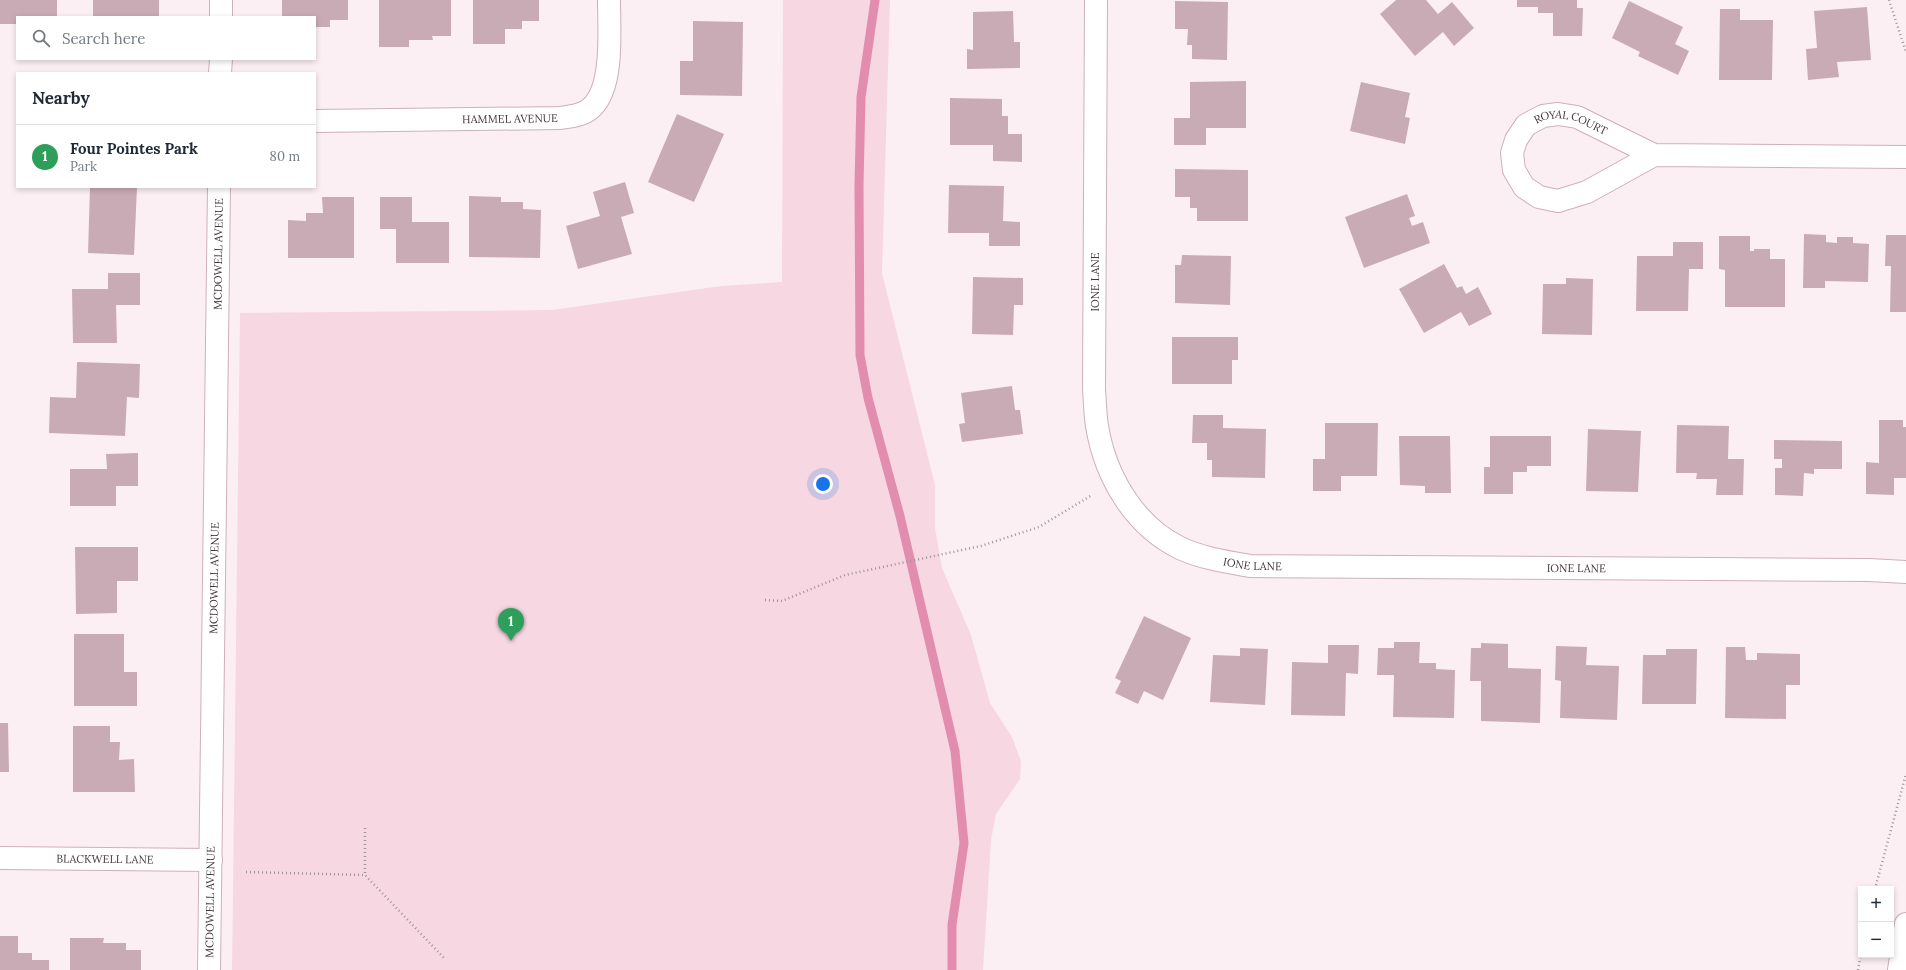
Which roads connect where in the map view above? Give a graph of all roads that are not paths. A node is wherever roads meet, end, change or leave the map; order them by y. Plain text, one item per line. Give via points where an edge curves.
1 (221, 0) edge
2 (608, 0) edge
3 (1096, 0) edge
4 (221, 16) edge
5 (221, 60) edge
6 (220, 72) edge
7 (316, 121) edge
8 (1654, 156) junction
9 (1906, 157) edge
10 (220, 188) edge
11 (1906, 572) edge
12 (0, 858) edge
13 (211, 860) junction
14 (1906, 924) edge
15 (209, 970) edge
16 (1899, 970) edge

1 - 4 street
2 - 7 street, HAMMEL AVENUE via 609,44 606,77 601,94 593,107 581,115 560,118
3 - 11 street, IONE LANE via 1094,389 1097,425 1104,455 1115,483 1128,504 1153,530 1180,548 1214,559 1250,566
5 - 6 street
8 - 8 street, ROYAL COURT via 1577,117 1558,114 1543,116 1526,125 1516,140 1512,153 1514,170 1524,187 1539,197 1558,201 1587,192
8 - 9 street, ROYAL COURT
10 - 13 street, MCDOWELL AVENUE
12 - 13 street, BLACKWELL LANE
13 - 15 street, MCDOWELL AVENUE
14 - 16 street

